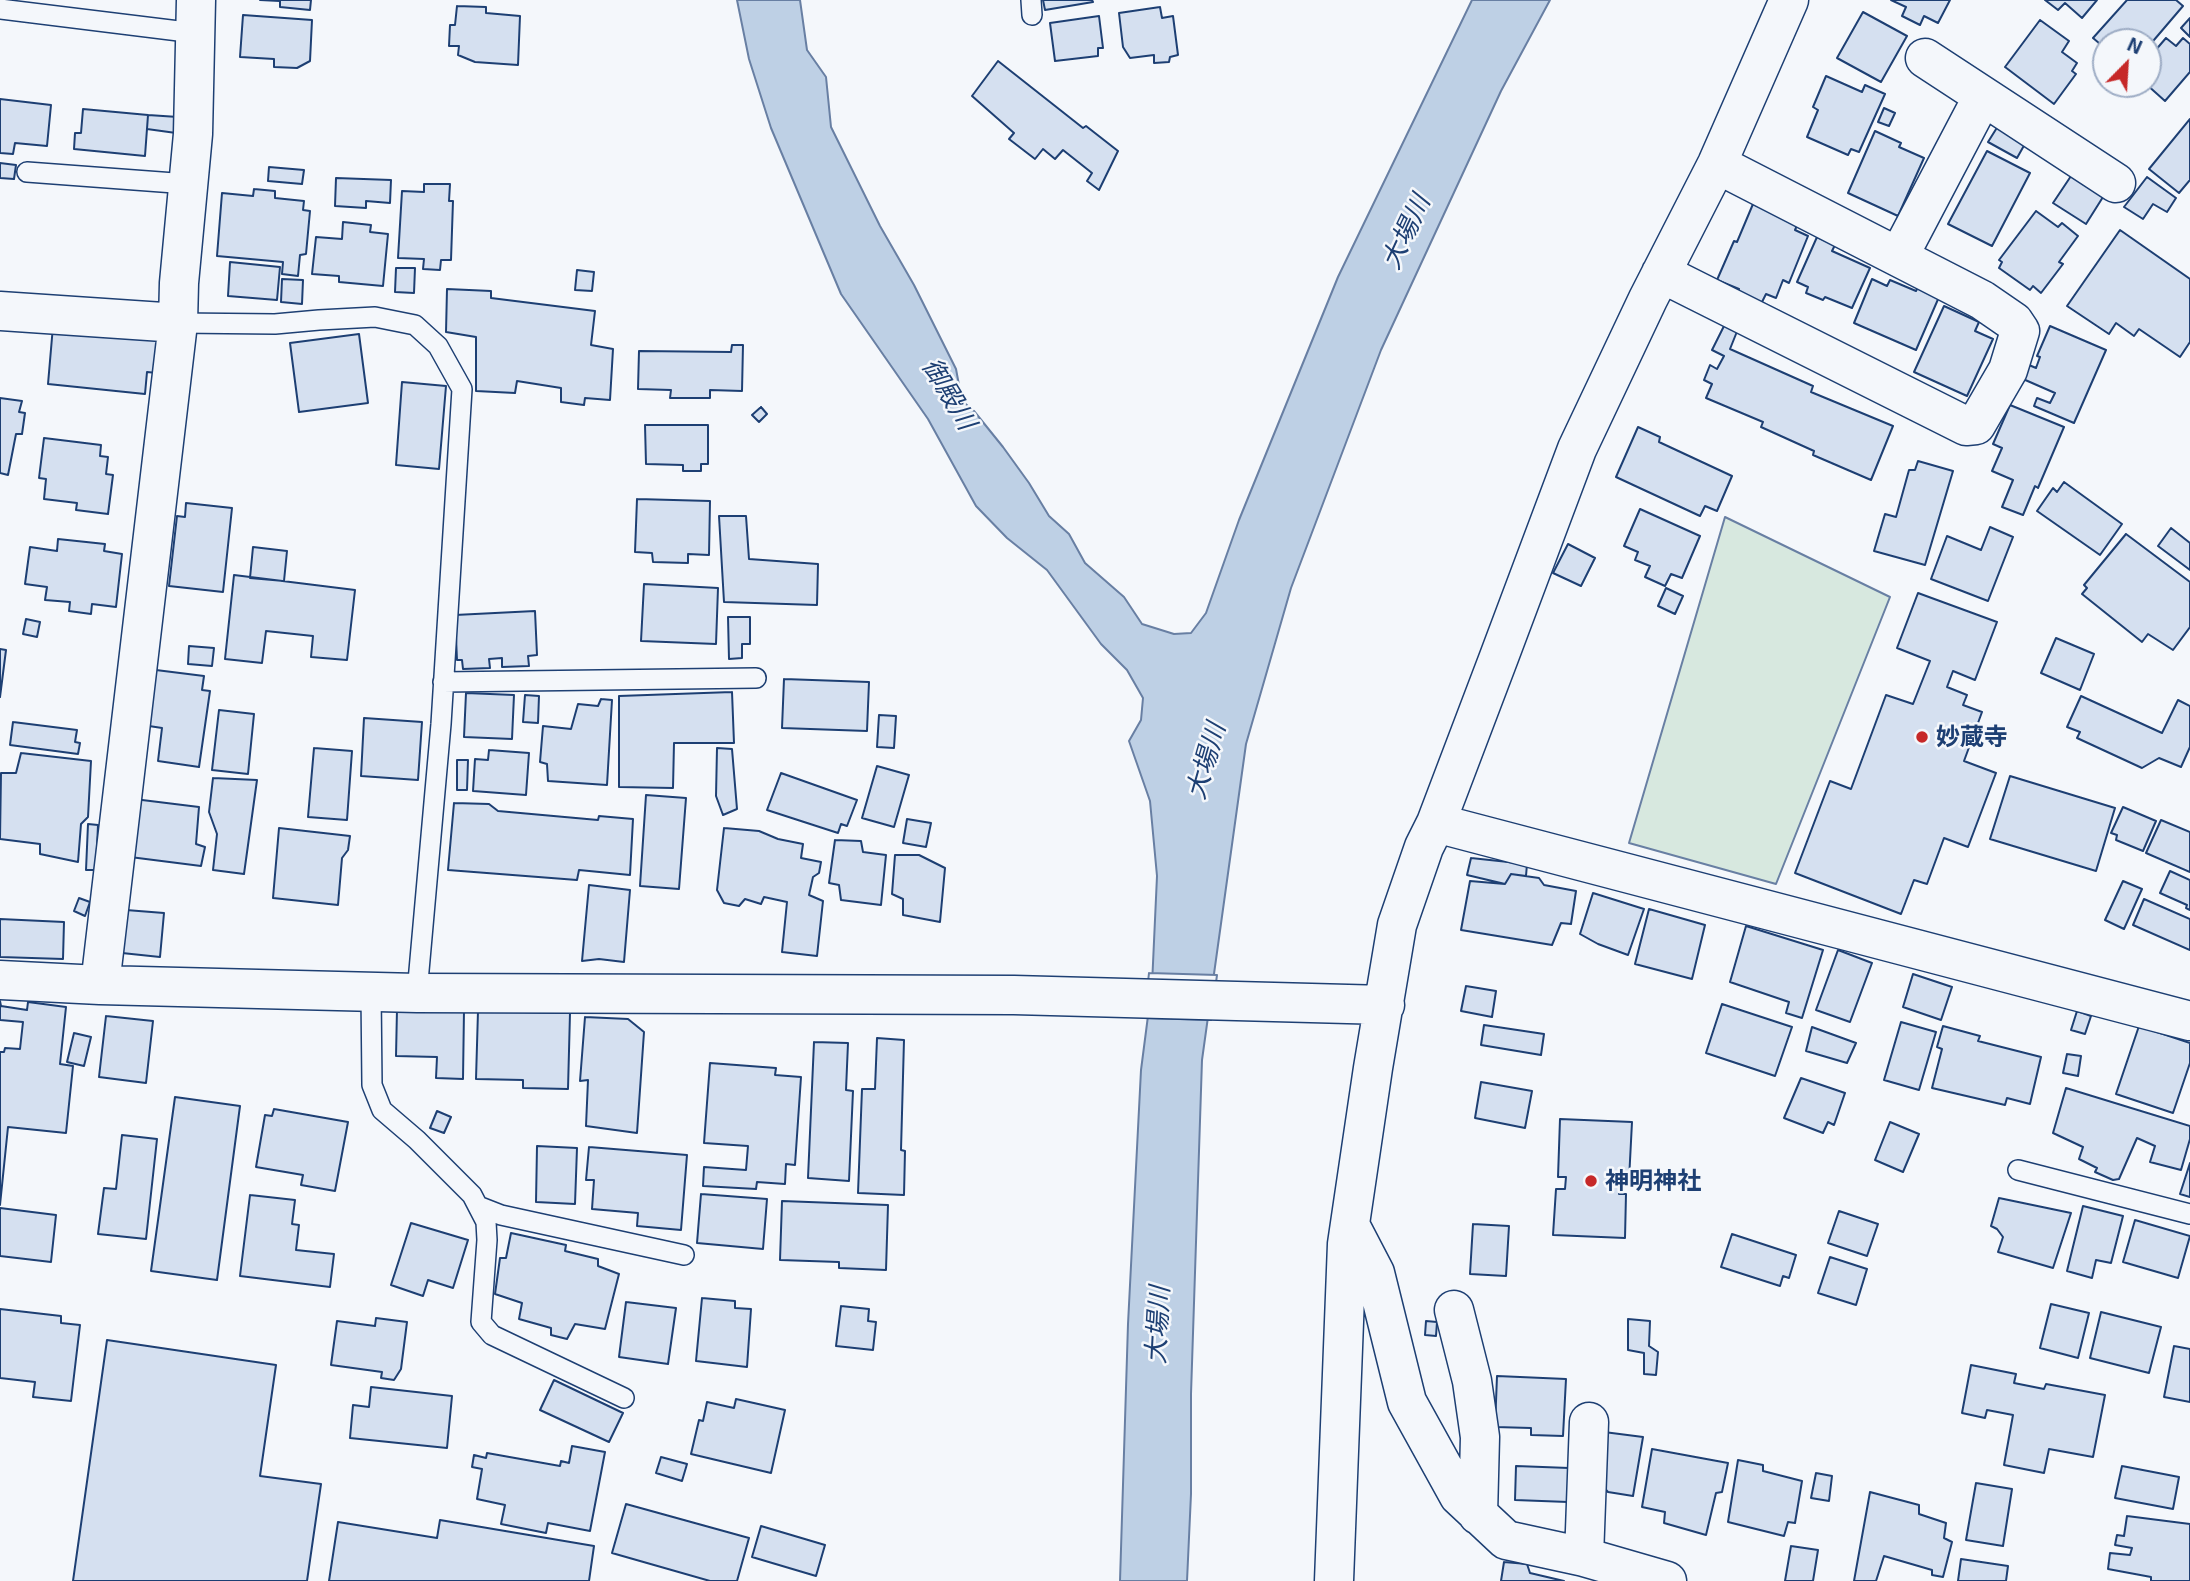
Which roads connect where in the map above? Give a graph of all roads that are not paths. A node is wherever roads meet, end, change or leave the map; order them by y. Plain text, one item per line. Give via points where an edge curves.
1 (1789, 0) edge
2 (0, 9) edge
3 (195, 17) edge
4 (1925, 58) dead end
5 (1983, 96) junction
6 (1717, 164) junction
7 (27, 172) dead end
8 (2116, 183) dead end
9 (188, 184) junction
10 (1899, 256) junction
11 (1661, 274) junction
12 (0, 311) edge
13 (178, 323) junction
14 (755, 678) dead end
15 (443, 682) junction
16 (1436, 823) junction
17 (0, 979) edge
18 (100, 985) junction
19 (371, 992) junction
20 (417, 993) junction
21 (1371, 1004) junction
22 (2190, 1021) edge
23 (2018, 1170) dead end
24 (478, 1206) junction
25 (2190, 1214) edge
26 (1350, 1225) junction
27 (684, 1255) dead end
28 (1454, 1310) dead end
29 (624, 1398) dead end
30 (1589, 1422) dead end
31 (1478, 1515) junction
32 (1584, 1557) junction
33 (1334, 1581) edge
34 (1667, 1581) edge

1 - 6 street
2 - 3 lane
3 - 9 street
4 - 5 street
5 - 8 street
5 - 10 street
6 - 10 street
6 - 11 street
7 - 9 lane
9 - 13 street
10 - 11 street via 1982,300 2020,331 2008,370 1976,425 1950,420
11 - 16 street via 1577,449
12 - 13 street
13 - 15 lane via 275,324 375,317 415,325 438,346 462,389
13 - 18 street
14 - 15 lane
15 - 20 lane
16 - 21 street
16 - 22 street
17 - 18 street
18 - 19 street
19 - 20 street
19 - 24 lane via 372,1085 382,1110 446,1169
20 - 21 street via 1014,995
21 - 26 street via 1373,1068
23 - 25 lane
24 - 27 lane
24 - 29 lane via 486,1222 487,1240 481,1322 492,1335
26 - 31 street via 1375,1273 1407,1402 1459,1496
26 - 33 street
28 - 31 street via 1480,1437
30 - 32 street
31 - 32 street via 1506,1540
32 - 34 street

